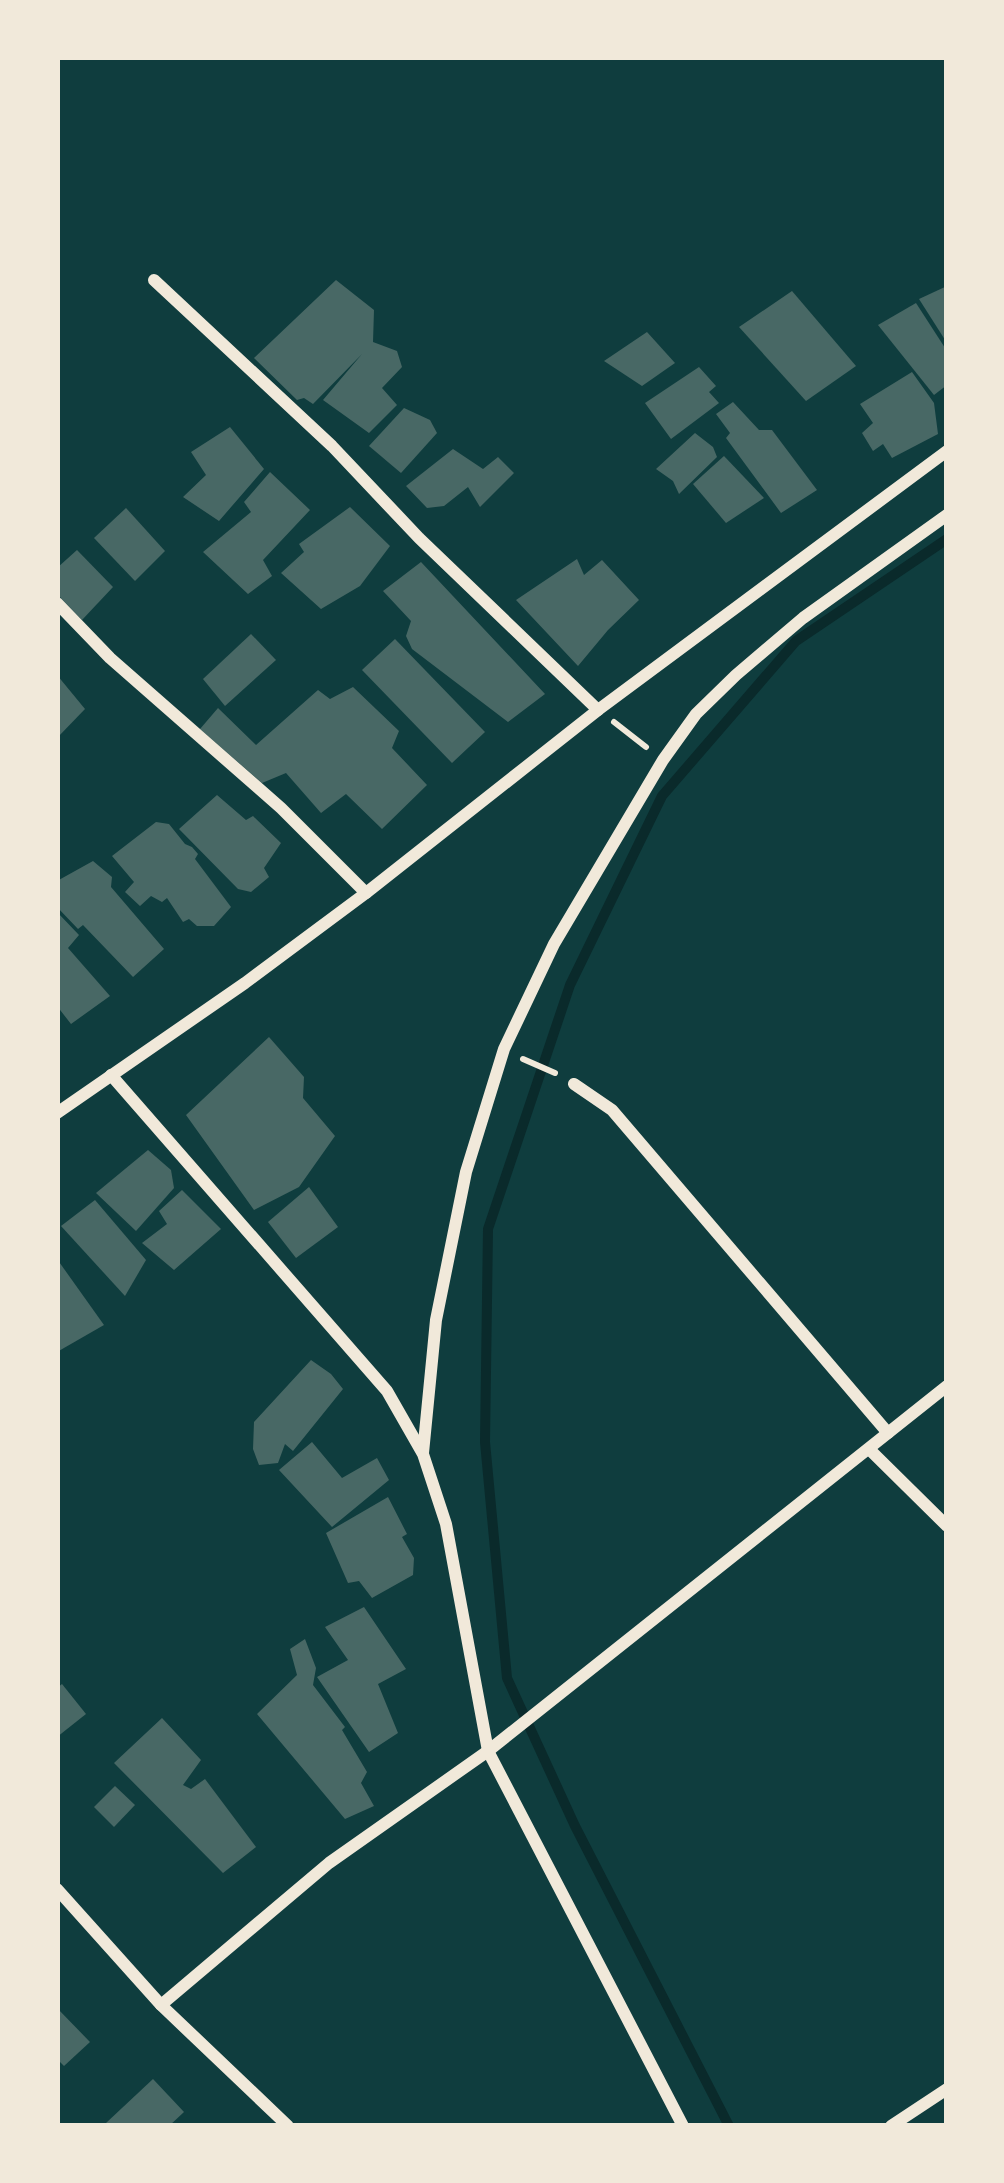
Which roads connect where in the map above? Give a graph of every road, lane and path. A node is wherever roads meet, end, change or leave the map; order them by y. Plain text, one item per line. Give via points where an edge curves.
1 (154, 280) dead end
2 (947, 451) edge
3 (947, 515) edge
4 (57, 603) edge
5 (598, 710) junction
6 (664, 760) junction
7 (366, 893) junction
8 (527, 1060) dead end
9 (557, 1074) dead end
10 (112, 1075) junction
11 (574, 1084) dead end
12 (57, 1113) edge
13 (947, 1386) edge
14 (888, 1433) junction
15 (870, 1450) junction
16 (423, 1454) junction
17 (947, 1526) edge
18 (488, 1751) junction
19 (57, 1889) edge
20 (161, 2005) junction
21 (947, 2089) edge
22 (894, 2125) edge
23 (287, 2126) edge
24 (682, 2126) edge

1 - 5 street
2 - 5 street
3 - 6 street via 736,675
4 - 7 street
5 - 6 path
5 - 7 street
6 - 16 street via 554,944 504,1049 466,1172 436,1320
7 - 10 street
8 - 9 path
10 - 12 street
10 - 16 street via 387,1391
11 - 14 street via 612,1110
13 - 14 street
14 - 15 street
15 - 17 street
15 - 18 street
16 - 18 street via 446,1524
18 - 20 street via 329,1863
18 - 24 street
19 - 20 street
20 - 23 street
21 - 22 street

